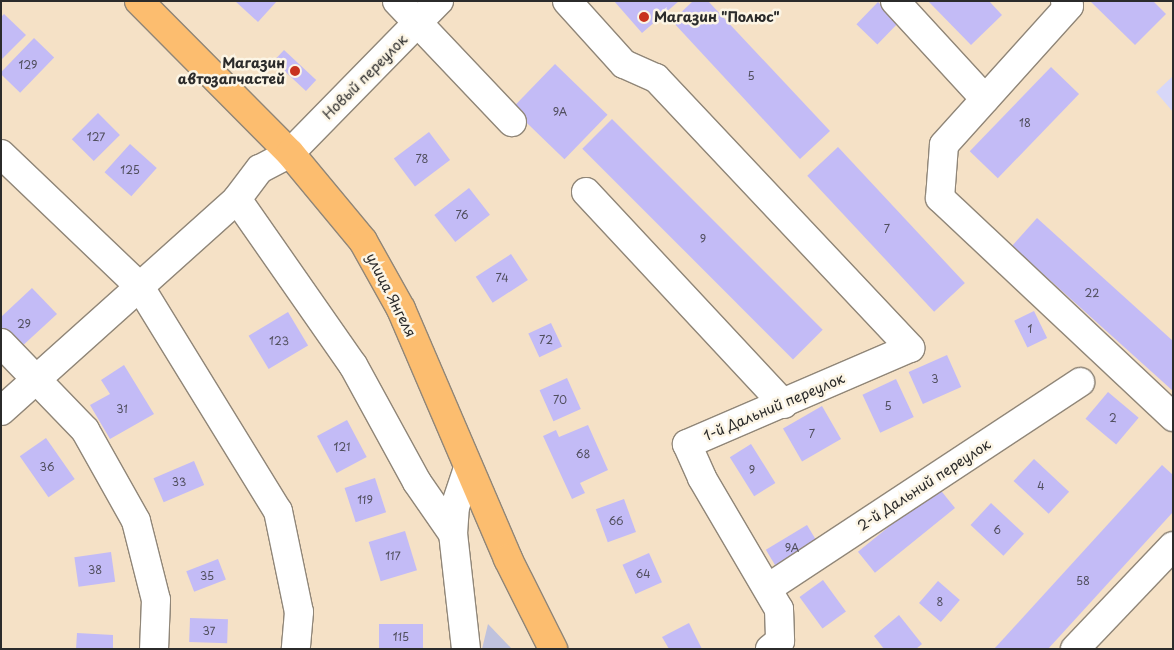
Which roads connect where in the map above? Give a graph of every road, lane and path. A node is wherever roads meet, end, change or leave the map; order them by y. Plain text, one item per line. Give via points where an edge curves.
1 (138, 1) edge
2 (397, 1) edge
3 (439, 1) edge
4 (567, 1) edge
5 (895, 1) edge
6 (1065, 1) edge
7 (418, 23) junction
8 (985, 99) junction
9 (512, 122) dead end
10 (290, 153) junction
11 (1, 154) edge
12 (586, 192) dead end
13 (237, 199) junction
14 (140, 288) junction
15 (1, 344) edge
16 (39, 380) junction
17 (1080, 382) dead end
18 (784, 404) junction
19 (1, 411) edge
20 (1173, 417) edge
21 (468, 468) junction
22 (452, 534) junction
23 (1173, 546) edge
24 (768, 588) junction
25 (154, 649) edge
26 (296, 649) edge
27 (466, 649) edge
28 (553, 649) edge
29 (770, 649) edge
30 (1075, 649) edge

1 - 10 main road, улица Янгеля
2 - 7 street
3 - 7 street, Новый переулок
4 - 18 street, 1-й Дальний переулок via 624,64 656,78 910,348
5 - 8 street
6 - 8 street via 1069,6
7 - 9 street
7 - 10 street, Новый переулок
8 - 20 street via 944,144 940,198
10 - 13 street, Новый переулок via 260,169
10 - 21 main road, улица Янгеля via 368,249 401,309
11 - 14 street
12 - 18 street
13 - 14 street, Новый переулок
13 - 22 street via 353,365 417,482
14 - 16 street, Новый переулок
14 - 26 street via 278,511 299,612
15 - 16 street
16 - 19 street, Новый переулок
16 - 25 street via 85,430 136,521 156,600
17 - 24 street, 2-й Дальний переулок
18 - 24 street, 1-й Дальний переулок via 688,444 702,478
21 - 22 street via 455,507
21 - 28 main road, улица Янгеля
22 - 27 street
23 - 30 street
24 - 29 street, 1-й Дальний переулок via 779,609 780,640

